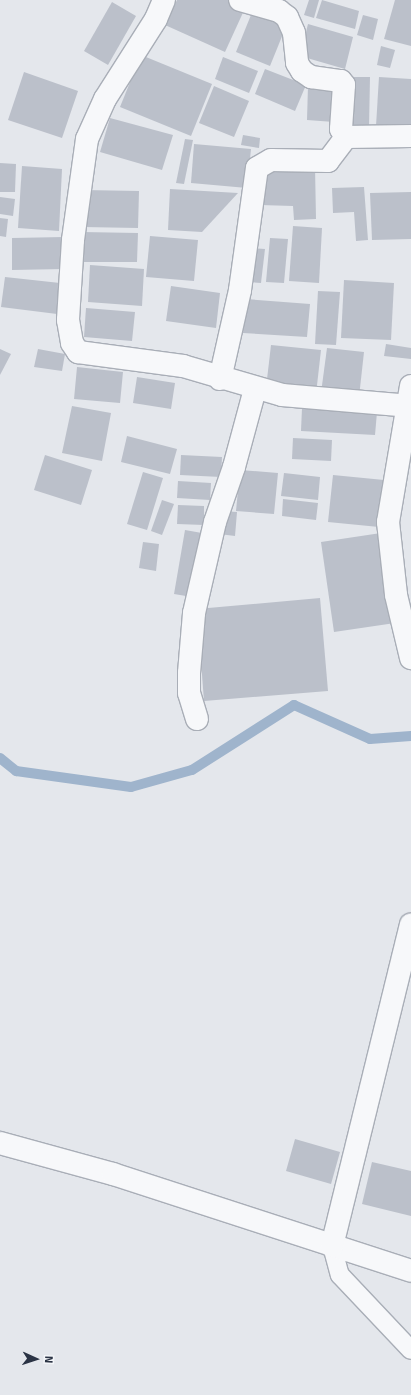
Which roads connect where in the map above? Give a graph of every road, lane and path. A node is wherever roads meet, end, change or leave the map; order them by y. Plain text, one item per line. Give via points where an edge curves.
1 (164, 0) edge
2 (240, 0) edge
3 (411, 136) edge
4 (346, 137) junction
5 (220, 378) junction
6 (255, 389) junction
7 (409, 399) edge
8 (411, 658) edge
9 (197, 719) dead end
10 (411, 925) edge
11 (0, 1143) edge
12 (332, 1246) junction
13 (411, 1271) edge
14 (411, 1350) edge

1 - 5 street via 156,19 105,99 87,139 76,199 69,335 78,352 160,362
2 - 4 street via 287,17 294,33 298,63 302,71 311,77 341,81 344,85 341,129
3 - 4 street
4 - 5 street via 328,161 271,160 257,168 240,290
5 - 6 street
6 - 7 street
6 - 9 street via 234,467 215,522 194,613 189,693
7 - 8 street via 388,522 396,595
10 - 12 street
11 - 12 street via 113,1174
12 - 13 street
12 - 14 lane via 340,1274

